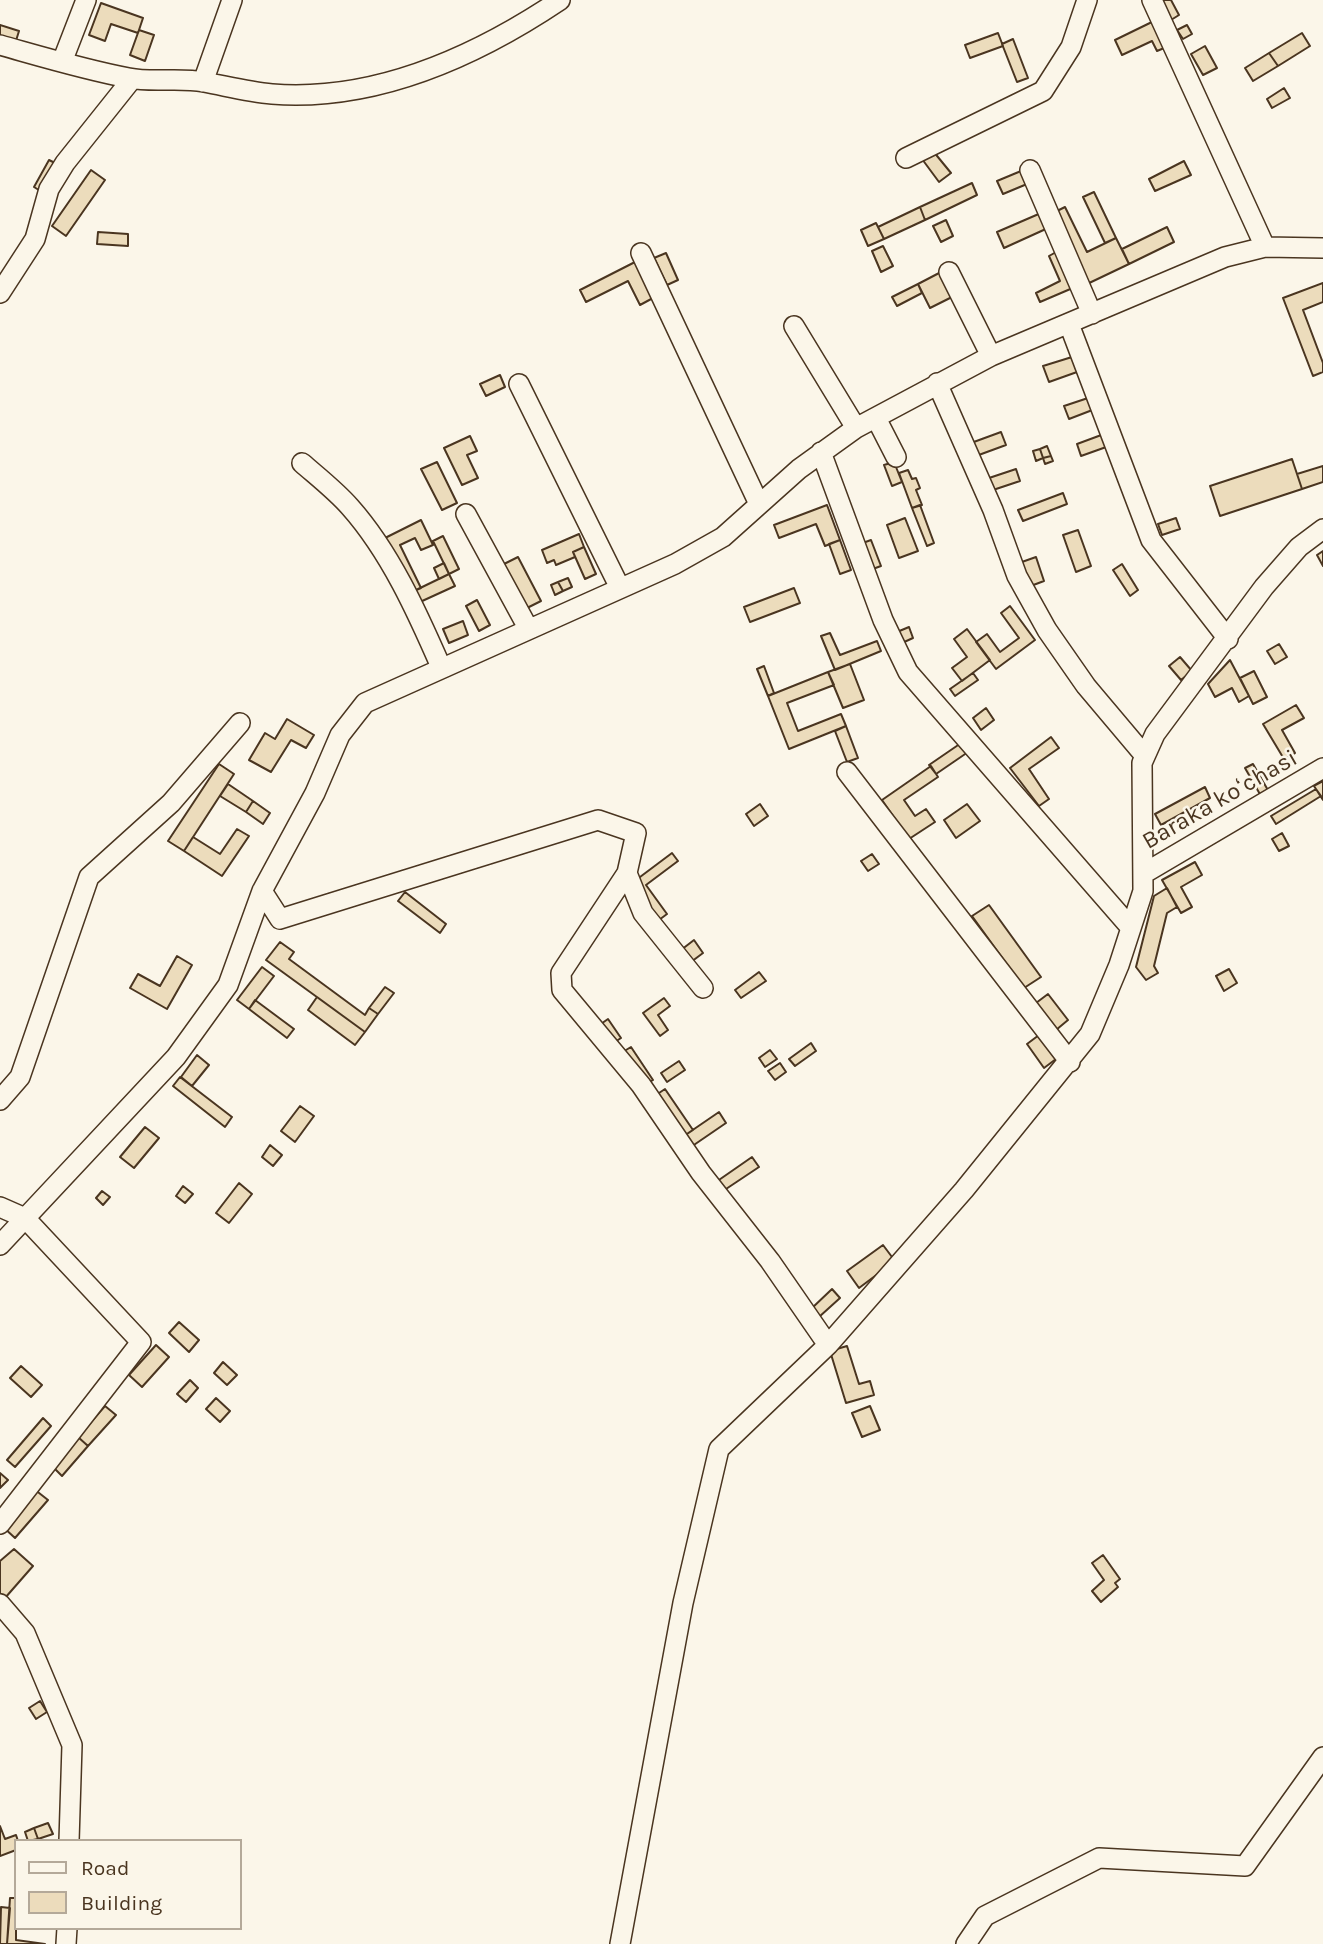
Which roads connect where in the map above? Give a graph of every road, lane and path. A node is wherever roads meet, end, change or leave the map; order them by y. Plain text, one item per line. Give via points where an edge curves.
1 (86, 0) edge
2 (232, 0) edge
3 (560, 0) edge
4 (1087, 0) edge
5 (1152, 0) edge
6 (0, 45) edge
7 (62, 62) junction
8 (132, 79) junction
9 (203, 82) junction
10 (906, 158) dead end
11 (1030, 170) dead end
12 (1265, 247) junction
13 (1323, 248) edge
14 (641, 253) dead end
15 (949, 272) dead end
16 (0, 293) edge
17 (1092, 314) junction
18 (1069, 324) junction
19 (794, 326) dead end
20 (991, 356) junction
21 (937, 383) junction
22 (519, 384) dead end
23 (876, 418) junction
24 (856, 428) junction
25 (821, 452) junction
26 (896, 457) dead end
27 (302, 463) dead end
28 (760, 504) junction
29 (466, 514) dead end
30 (1323, 529) edge
31 (620, 588) junction
32 (528, 628) junction
33 (1228, 639) junction
34 (441, 667) junction
35 (240, 723) dead end
36 (1145, 756) junction
37 (1323, 768) edge
38 (847, 772) dead end
39 (627, 873) junction
40 (1143, 874) junction
41 (262, 891) junction
42 (1131, 928) junction
43 (703, 988) dead end
44 (1070, 1062) junction
45 (0, 1100) edge
46 (0, 1207) edge
47 (25, 1218) junction
48 (0, 1245) edge
49 (828, 1345) junction
50 (0, 1524) edge
51 (0, 1604) edge
52 (1323, 1757) edge
53 (69, 1839) edge
54 (620, 1944) edge
55 (967, 1944) edge

1 - 7 street
2 - 9 street
3 - 9 street via 482,48 433,69 376,85 323,94 273,94
4 - 10 street via 1071,47 1042,91
5 - 12 street
6 - 7 street
7 - 8 street
8 - 9 street
8 - 16 street via 65,163 49,189 35,239
11 - 17 street
12 - 13 street
12 - 17 street via 1182,273
14 - 28 street
15 - 20 street
17 - 18 street
18 - 20 street
18 - 33 street via 1152,540
19 - 24 street
20 - 21 street
21 - 23 street
21 - 36 street via 1017,576 1047,630 1086,686
22 - 31 street
23 - 24 street
23 - 26 street
24 - 25 street
25 - 28 street
25 - 42 street via 883,620 908,672
27 - 34 street via 350,507 376,543 413,604
28 - 31 street via 723,537
29 - 32 street
30 - 33 street via 1264,587
31 - 32 street
32 - 34 street
33 - 36 street via 1155,734
34 - 41 street via 365,703 340,735 315,793
35 - 45 street via 171,803 89,877 20,1077
36 - 40 street
37 - 40 street, Baraka koʻchasi
38 - 44 street
39 - 41 street via 636,833 598,820 280,919
39 - 43 street via 643,913
39 - 49 street via 561,973 562,990 641,1085
40 - 42 street via 1143,891
41 - 47 street via 228,985 213,1006 176,1057
42 - 44 street via 1090,1034
44 - 49 street
46 - 47 street
47 - 48 street
47 - 50 street via 141,1342
49 - 54 street via 719,1449 683,1603
51 - 53 street via 25,1633 72,1745
52 - 55 street via 1245,1866 1099,1858 985,1916

